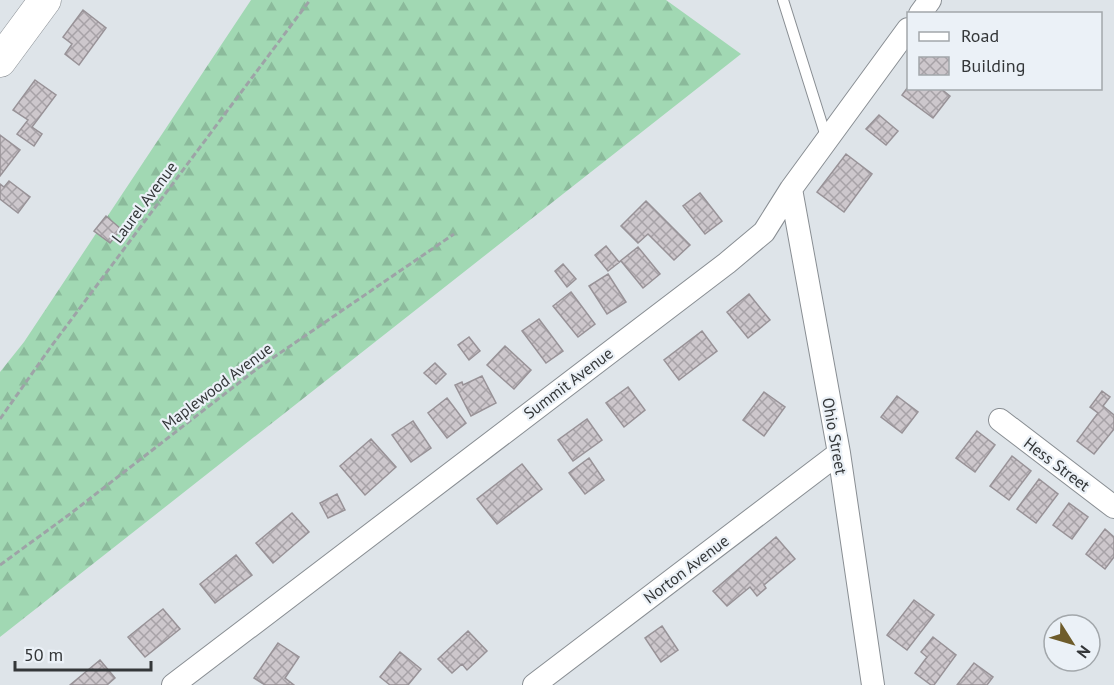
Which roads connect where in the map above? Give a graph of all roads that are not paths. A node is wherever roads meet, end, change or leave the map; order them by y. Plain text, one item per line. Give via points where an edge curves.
1 (45, 0) edge
2 (783, 0) edge
3 (907, 32) edge
4 (0, 62) edge
5 (827, 140) junction
6 (790, 189) junction
7 (1000, 420) dead end
8 (839, 453) junction
9 (1114, 507) edge
10 (173, 685) edge
11 (534, 685) edge
12 (873, 685) edge

1 - 4 street
2 - 5 lane
3 - 5 street, Summit Avenue
5 - 6 street, Summit Avenue
6 - 8 street, Ohio Street
6 - 10 street, Summit Avenue via 764,232 727,263
7 - 9 street, Hess Street
8 - 11 street, Norton Avenue
8 - 12 street, Ohio Street

